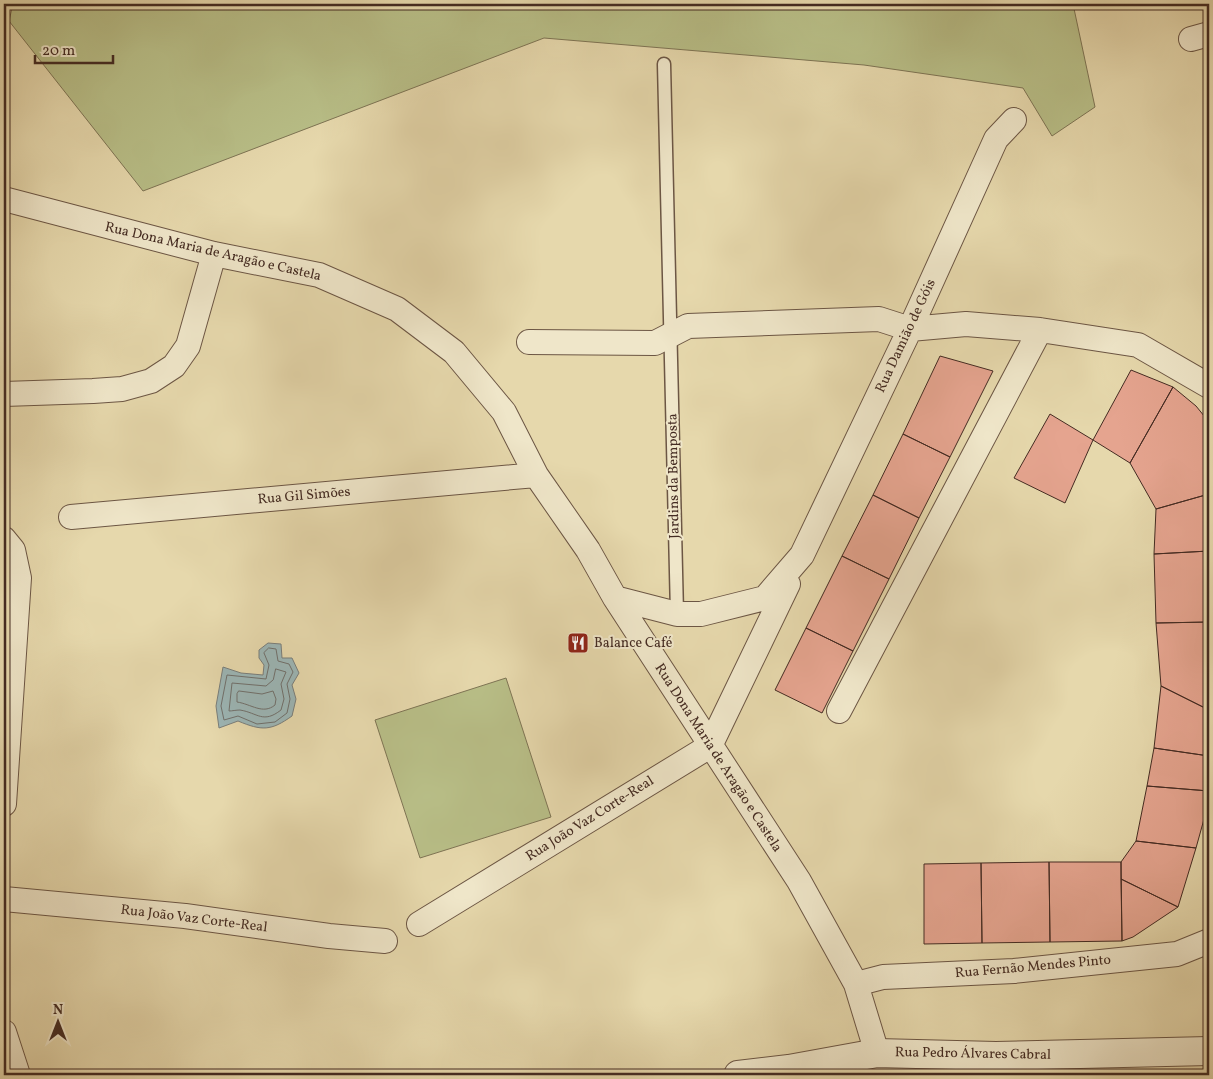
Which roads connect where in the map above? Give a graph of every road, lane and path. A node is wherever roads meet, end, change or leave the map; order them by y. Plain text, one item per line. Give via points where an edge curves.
1 (664, 64) dead end
2 (1014, 120) dead end
3 (4, 199) edge
4 (214, 254) junction
5 (910, 329) junction
6 (1040, 330) junction
7 (670, 337) junction
8 (529, 342) dead end
9 (1209, 386) edge
10 (4, 394) edge
11 (536, 474) junction
12 (71, 517) dead end
13 (4, 539) edge
14 (802, 555) junction
15 (615, 598) junction
16 (677, 614) junction
17 (839, 711) dead end
18 (710, 746) junction
19 (4, 804) edge
20 (4, 899) edge
21 (419, 924) dead end
22 (385, 940) dead end
23 (1209, 941) edge
24 (856, 984) junction
25 (4, 1032) edge
26 (1209, 1051) edge
27 (877, 1052) junction
28 (18, 1075) edge
29 (738, 1075) edge

1 - 7 lane, Jardins da Bemposta
2 - 5 street, Rua Damião de Góis via 996,140
3 - 4 street, Rua Dona Maria de Aragão e Castela
4 - 10 street via 188,346 174,366 151,382 122,389
4 - 11 street, Rua Dona Maria de Aragão e Castela via 319,275 397,309 454,352 504,412
5 - 6 street via 966,324
5 - 7 street via 879,319 688,326
5 - 14 street, Rua Damião de Góis
6 - 9 street via 1138,345
6 - 17 street
7 - 8 street via 655,343
7 - 16 lane, Jardins da Bemposta
11 - 12 street, Rua Gil Simões
11 - 15 street, Rua Dona Maria de Aragão e Castela via 588,550
13 - 19 street via 13,550 19,578
14 - 16 street, Rua Damião de Góis via 765,598 701,614
14 - 18 street, Rua Damião de Góis
15 - 16 street, Rua Damião de Góis
15 - 18 street, Rua Dona Maria de Aragão e Castela
18 - 21 street, Rua João Vaz Corte-Real
18 - 24 street, Rua Dona Maria de Aragão e Castela via 798,881
20 - 22 street, Rua João Vaz Corte-Real
23 - 24 street, Rua Fernão Mendes Pinto via 1177,954 1014,971 883,977
24 - 27 street, Rua Dona Maria de Aragão e Castela
25 - 28 street
26 - 27 street, Rua Pedro Álvares Cabral via 996,1056
27 - 29 street, Rua Pedro Álvares Cabral

